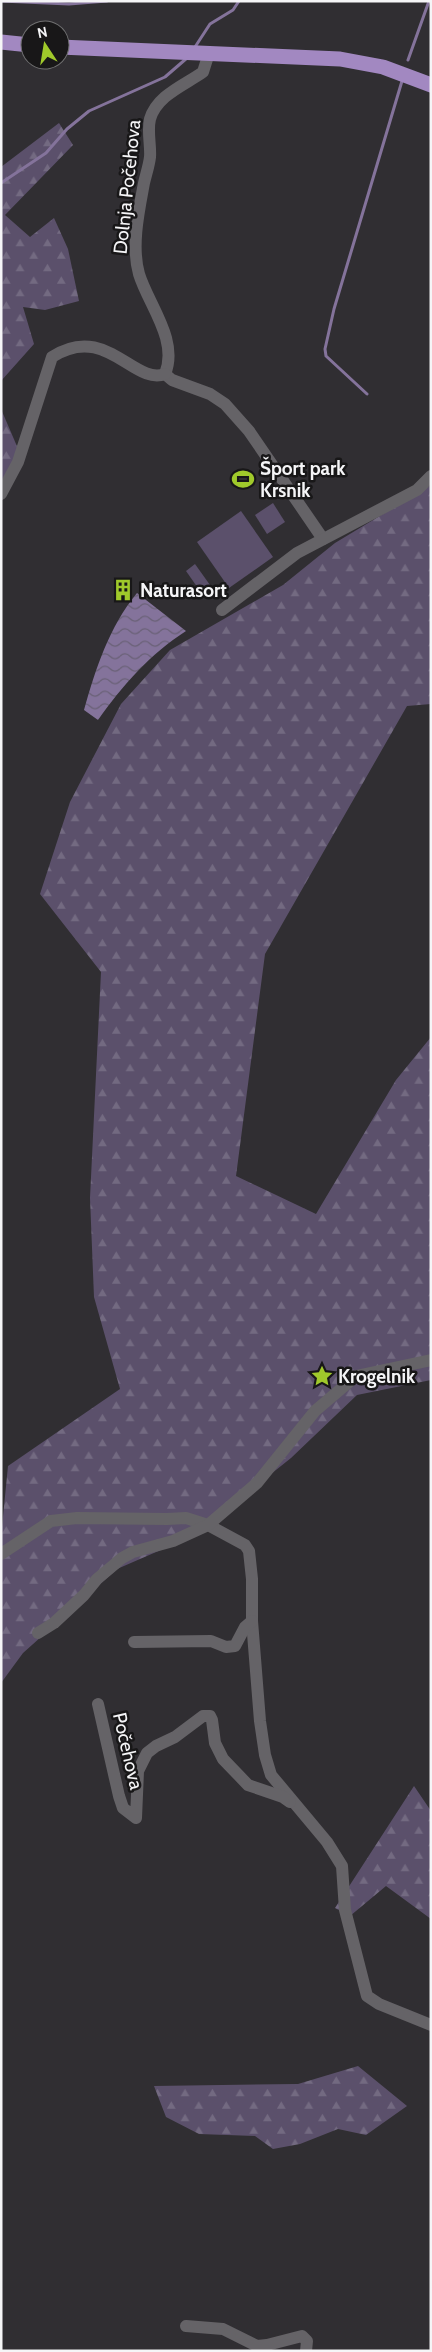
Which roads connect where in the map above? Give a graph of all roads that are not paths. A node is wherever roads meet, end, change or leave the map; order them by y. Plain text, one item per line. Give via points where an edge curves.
1 (1, 42) edge
2 (20, 44) edge
3 (70, 47) edge
4 (196, 52) junction
5 (431, 85) edge
6 (165, 374) junction
7 (431, 476) edge
8 (1, 494) edge
9 (322, 539) junction
10 (222, 610) dead end
11 (431, 1360) edge
12 (208, 1525) junction
13 (1, 1554) edge
14 (252, 1621) junction
15 (38, 1633) dead end
16 (134, 1642) dead end
17 (98, 1704) dead end
18 (299, 1809) junction
19 (431, 2025) edge
20 (186, 2326) dead end
21 (306, 2351) edge

1 - 2 main road
3 - 4 main road
4 - 5 main road via 340,59 383,67
4 - 6 street, Dolnja Počehova via 203,72 176,87 150,119 150,158 138,227 138,272 167,343
6 - 8 street via 155,376 108,352 86,345 66,348 52,357 18,462
6 - 9 street via 225,404 249,431
7 - 9 street via 417,490
9 - 10 street via 297,553
11 - 12 street via 356,1376 315,1411 257,1483
12 - 13 street via 186,1518 51,1521
12 - 14 street, Počehova via 246,1545 249,1551
12 - 15 street via 173,1541 133,1552 114,1563 84,1596
14 - 16 street via 235,1646 226,1647 211,1641
14 - 18 street, Počehova via 265,1755 271,1775
17 - 18 street, Počehova via 118,1796 124,1808 136,1818 138,1771 147,1754 203,1716 210,1716 212,1720 215,1743 223,1759 248,1785 283,1797
18 - 19 street, Počehova via 342,1866 345,1910 365,1993 379,2004
20 - 21 street via 223,2329 257,2346 302,2336 306,2340

